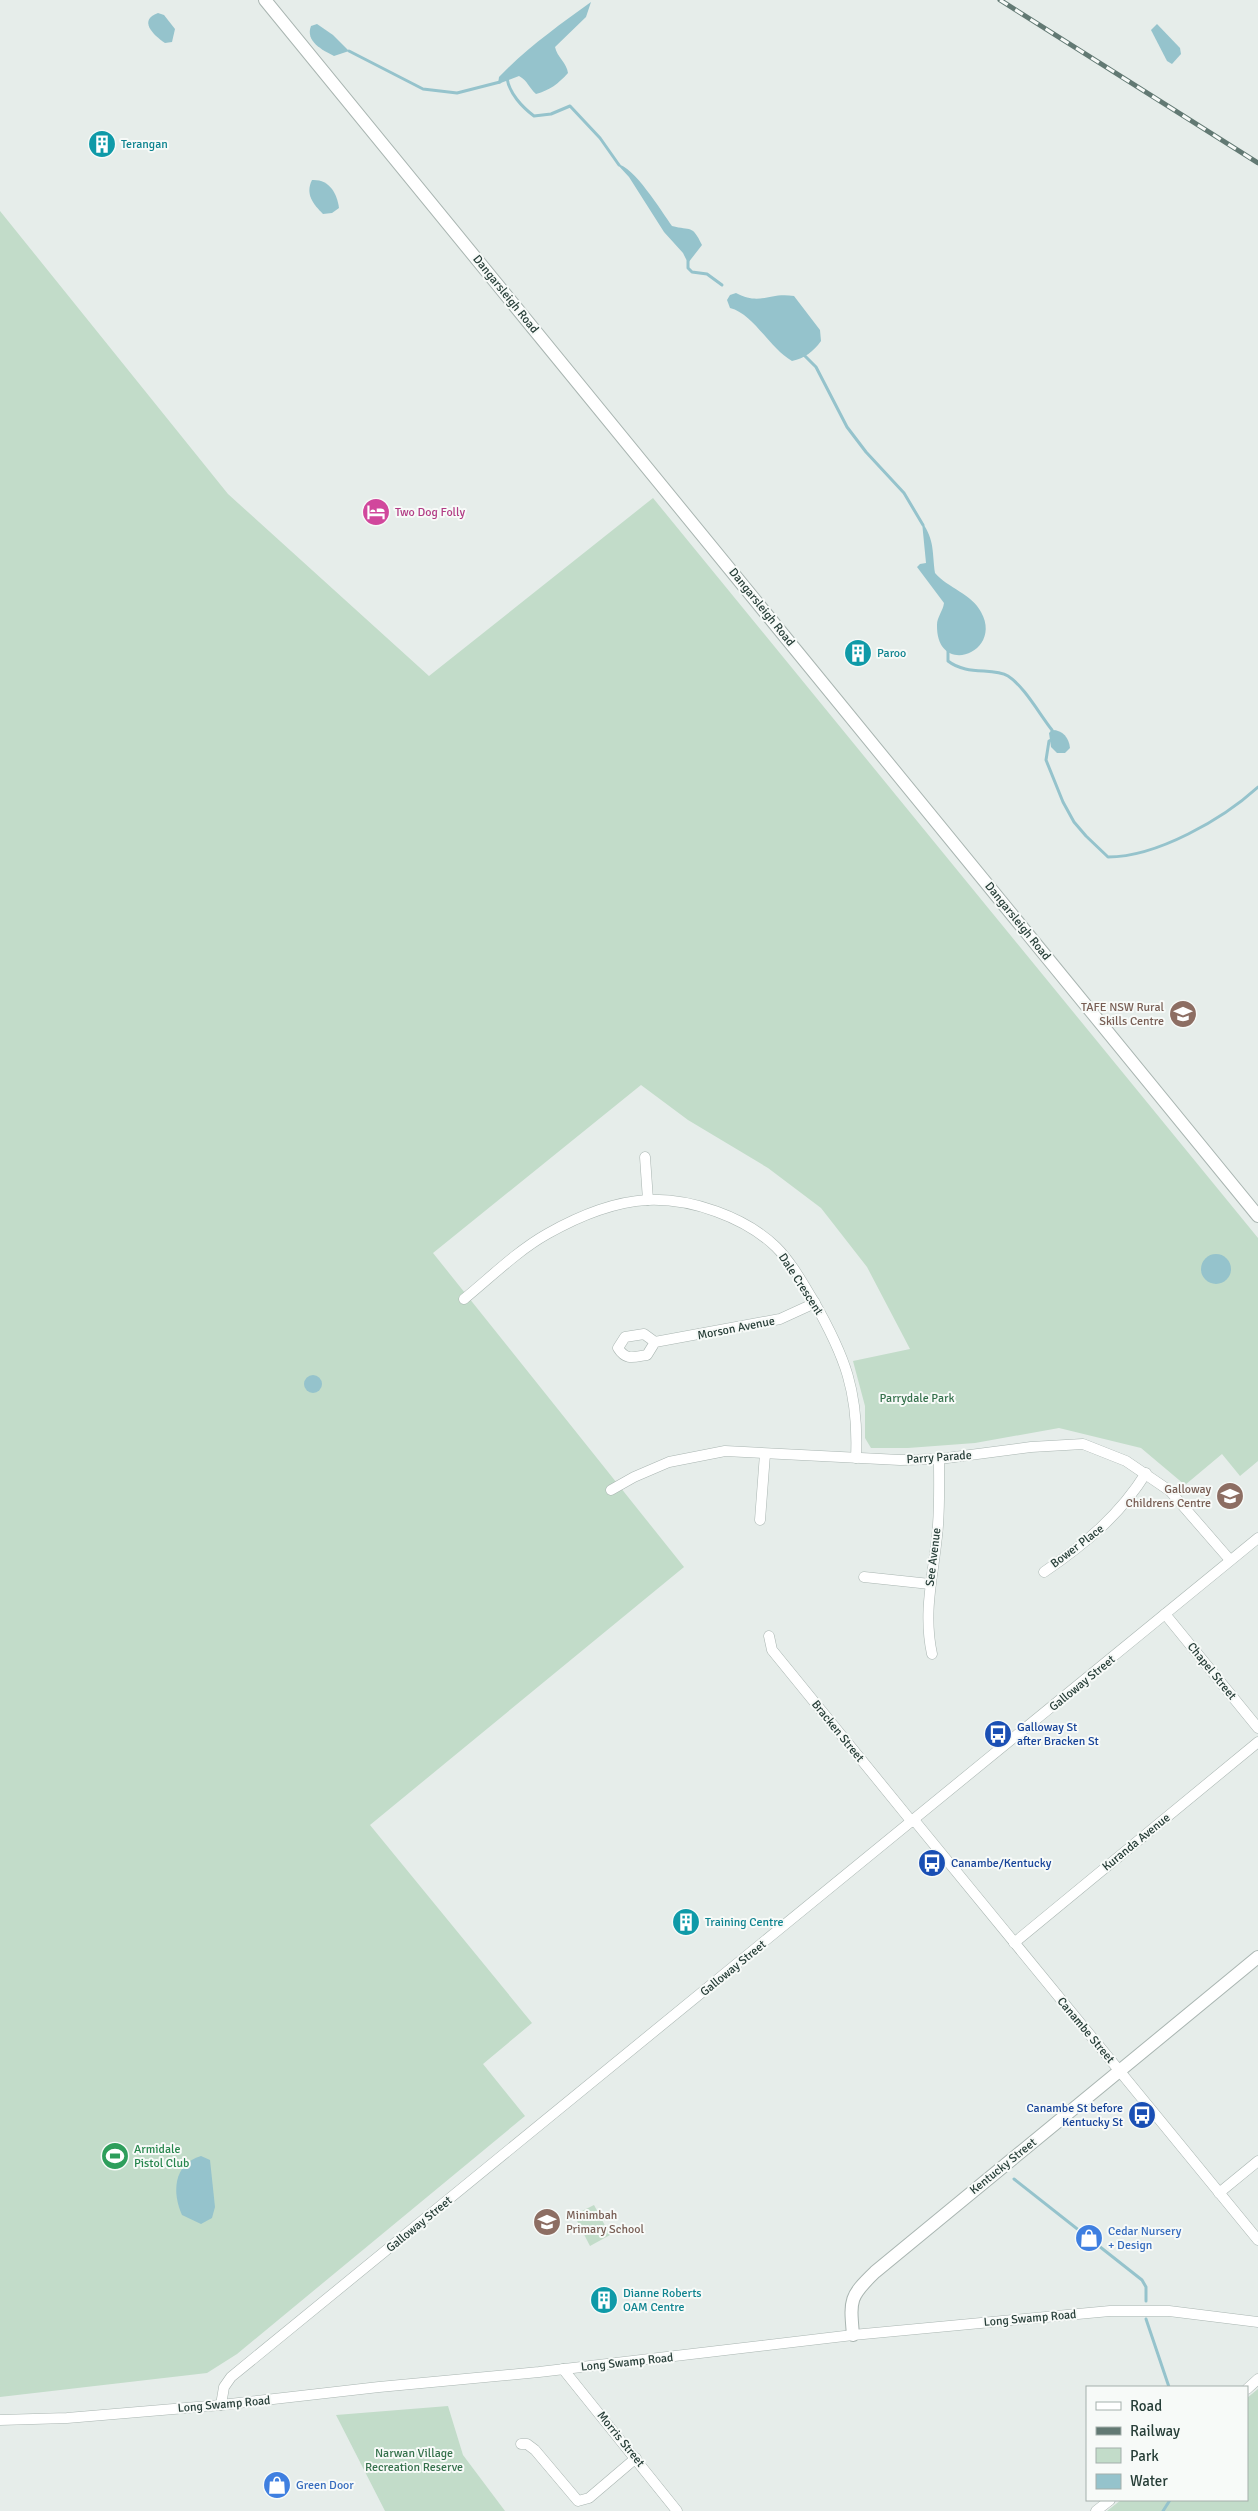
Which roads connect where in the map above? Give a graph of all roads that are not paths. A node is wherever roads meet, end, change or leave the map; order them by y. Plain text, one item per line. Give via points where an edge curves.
1 (265, 0) edge
2 (645, 1156) dead end
3 (648, 1200) junction
4 (1258, 1216) edge
5 (464, 1300) dead end
6 (815, 1303) junction
7 (655, 1342) dead end
8 (764, 1454) junction
9 (856, 1458) junction
10 (940, 1459) junction
11 (1146, 1473) junction
12 (611, 1490) dead end
13 (760, 1520) dead end
14 (1258, 1538) edge
15 (1230, 1560) junction
16 (1044, 1572) dead end
17 (864, 1577) dead end
18 (930, 1584) junction
19 (1165, 1614) junction
20 (769, 1636) dead end
21 (932, 1654) dead end
22 (1258, 1728) edge
23 (1258, 1742) edge
24 (913, 1821) junction
25 (1014, 1943) junction
26 (1258, 1957) edge
27 (1120, 2071) junction
28 (1258, 2161) edge
29 (1219, 2193) junction
30 (1258, 2240) edge
31 (1257, 2321) edge
32 (853, 2335) junction
33 (563, 2368) junction
34 (1258, 2379) edge
35 (1248, 2388) edge
36 (221, 2405) junction
37 (0, 2420) edge
38 (521, 2444) dead end
39 (636, 2458) junction
40 (1109, 2501) edge
41 (672, 2509) edge
42 (1096, 2511) edge

1 - 4 street, Dangarsleigh Road
2 - 3 street
3 - 5 street, Dale Crescent via 583,1216 546,1235 528,1246
3 - 6 street, Dale Crescent via 698,1207 744,1222 777,1248
6 - 7 street, Morson Avenue via 780,1319
6 - 9 street, Dale Crescent via 835,1338 847,1369 855,1403
8 - 9 street, Parry Parade
8 - 12 street, Parry Parade via 725,1451 696,1455 669,1462
8 - 13 street
9 - 10 street, Parry Parade
10 - 11 street, Parry Parade via 1083,1444 1126,1461
10 - 18 street, See Avenue via 937,1535
11 - 15 street, Parry Parade via 1170,1491
11 - 16 street, Bower Place via 1104,1527
14 - 15 street, Galloway Street
15 - 19 street, Galloway Street
17 - 18 street
18 - 21 street, See Avenue via 927,1631
19 - 22 street, Chapel Street
19 - 24 street, Galloway Street
20 - 24 street, Bracken Street via 772,1650
23 - 25 street, Kuranda Avenue
24 - 25 street, Canambe Street
24 - 36 street, Galloway Street via 231,2377 224,2386
25 - 27 street, Canambe Street
26 - 27 street, Kentucky Street
27 - 29 street, Canambe Street
27 - 32 street, Kentucky Street via 860,2286 851,2301
28 - 29 street
29 - 30 street, Canambe Street
31 - 32 street, Long Swamp Road via 1168,2311 1110,2311
32 - 33 street, Long Swamp Road
33 - 36 street, Long Swamp Road
33 - 39 street, Morris Street
34 - 35 street
36 - 37 street, Long Swamp Road via 67,2418
38 - 39 street via 535,2450 578,2500 589,2498
39 - 41 street, Morris Street
40 - 42 street

